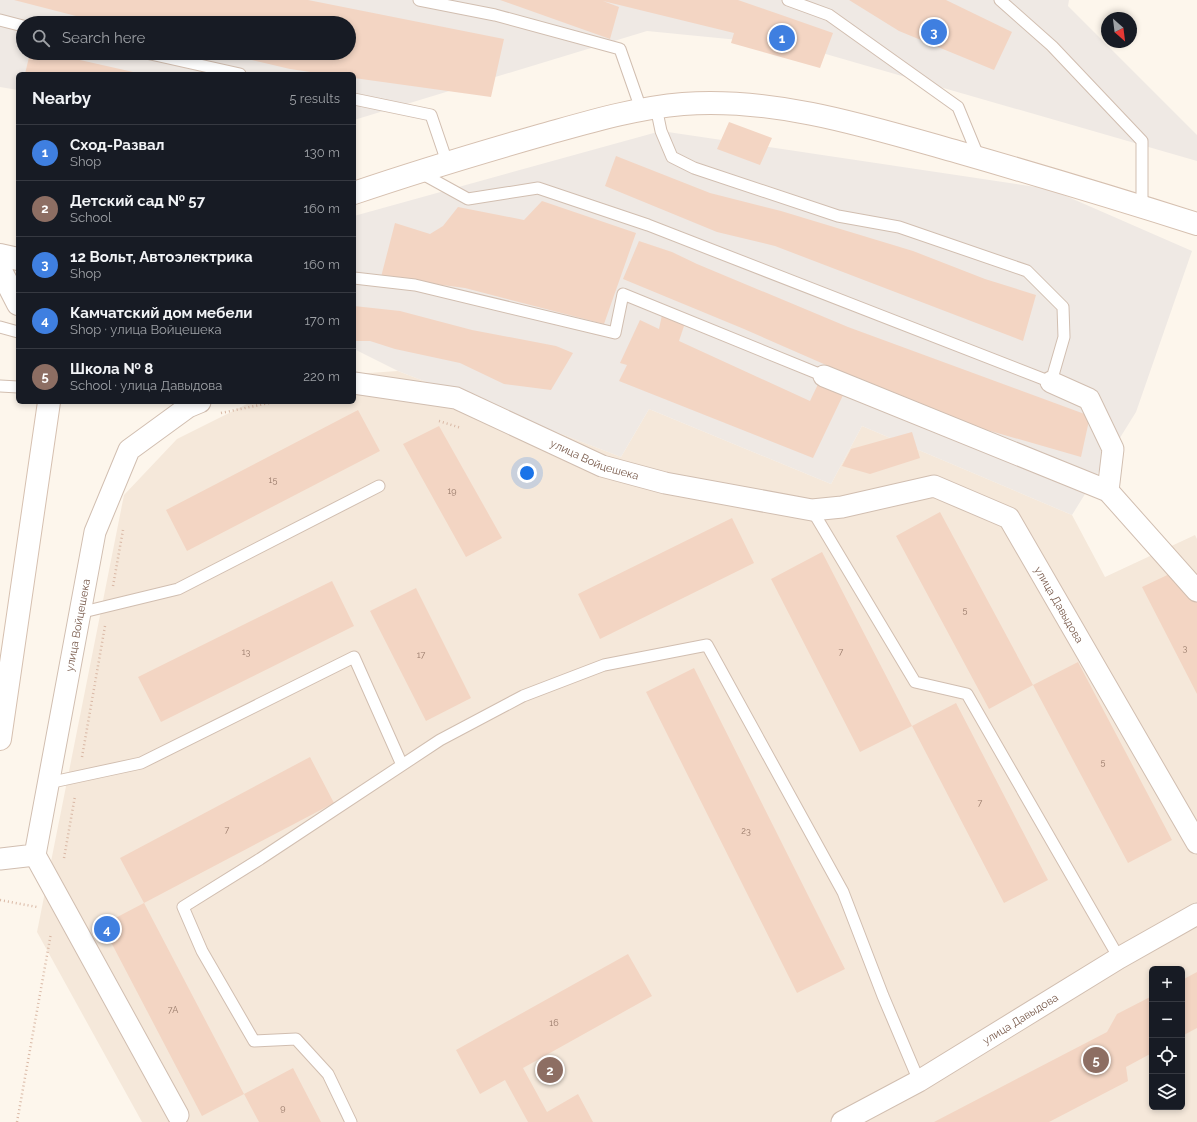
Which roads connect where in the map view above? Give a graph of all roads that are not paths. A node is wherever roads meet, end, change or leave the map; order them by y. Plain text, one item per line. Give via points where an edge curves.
1 (419, 0) edge
2 (788, 0) edge
3 (1000, 0) edge
4 (0, 20) edge
5 (16, 24) edge
6 (177, 60) edge
7 (231, 72) edge
8 (356, 99) edge
9 (648, 108) junction
10 (979, 158) junction
11 (447, 162) junction
12 (419, 171) junction
13 (356, 192) edge
14 (1142, 206) junction
15 (1197, 224) edge
16 (0, 255) edge
17 (16, 259) edge
18 (0, 269) edge
19 (356, 278) edge
20 (16, 300) edge
21 (0, 327) edge
22 (16, 331) edge
23 (824, 376) joint
24 (1051, 382) junction
25 (356, 383) edge
26 (0, 386) edge
27 (16, 387) edge
28 (49, 404) edge
29 (195, 404) edge
30 (379, 486) dead end
31 (1108, 491) junction
32 (842, 508) joint
33 (812, 510) junction
34 (1197, 590) edge
35 (79, 613) junction
36 (0, 739) edge
37 (402, 765) junction
38 (48, 784) junction
39 (1197, 843) edge
40 (35, 855) junction
41 (0, 859) edge
42 (1197, 914) edge
43 (1119, 958) junction
44 (919, 1081) junction
45 (178, 1115) dead end
46 (351, 1122) edge
47 (842, 1122) edge

1 - 9 lane via 495,15 620,49
2 - 10 lane via 829,15 958,106
3 - 14 lane via 1052,46 1142,141
4 - 5 lane
6 - 7 lane
8 - 11 lane via 431,115
9 - 10 main road via 711,103 763,107 853,123
9 - 11 main road
9 - 24 lane via 672,157 694,168 838,216 899,227 1027,271 1063,307 1064,337
10 - 14 main road
11 - 12 main road
12 - 13 main road
12 - 24 lane via 468,199 538,188 648,225
14 - 15 main road
16 - 17 main road
18 - 20 main road
19 - 23 lane via 415,285 615,333 623,294
21 - 22 lane
23 - 31 street
24 - 31 street via 1089,399 1113,449
25 - 33 street, улица Войцешека via 456,398 602,466 665,483
26 - 27 lane
28 - 36 main road
29 - 35 street, улица Войцешека via 129,450 95,532
30 - 35 lane via 178,589
31 - 34 street
32 - 33 street, улица Войцешека
32 - 39 street, улица Давыдова via 934,486 1009,518
33 - 43 lane via 915,682 967,694
35 - 38 street, улица Войцешека
37 - 38 lane via 354,657 141,763
37 - 44 lane via 440,740 523,696 604,665 707,645 843,892
37 - 46 lane via 183,907 202,952 254,1041 296,1039 328,1074
38 - 40 street, улица Войцешека
40 - 41 street
40 - 45 street via 56,903
42 - 43 street, улица Давыдова
43 - 44 street, улица Давыдова
44 - 47 street, улица Давыдова

